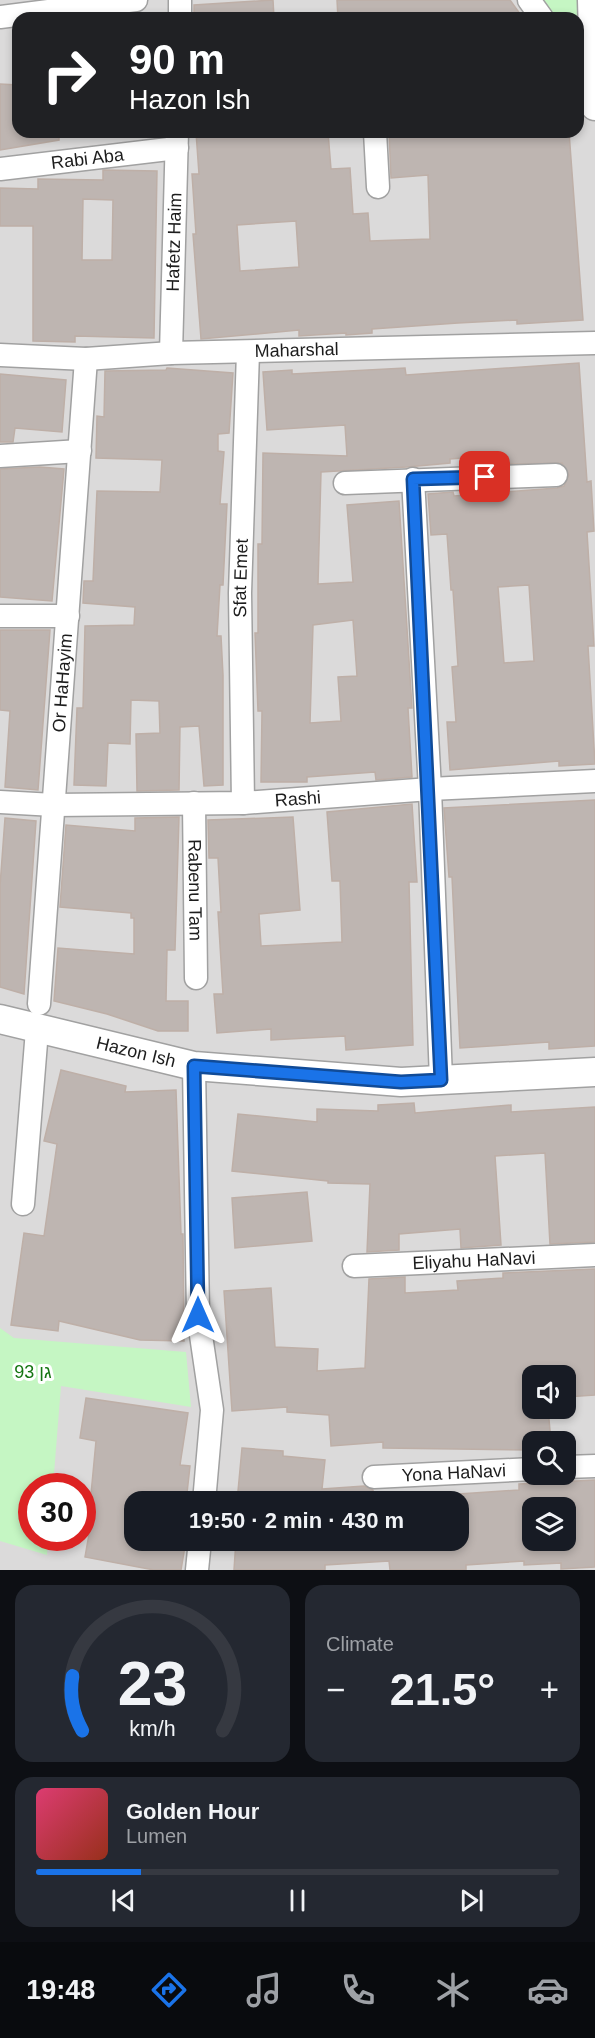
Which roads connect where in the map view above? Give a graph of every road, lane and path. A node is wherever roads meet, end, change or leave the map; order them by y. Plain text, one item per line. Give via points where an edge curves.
1 (136, 0) edge
2 (592, 0) edge
3 (40, 12) edge
4 (586, 66) edge
5 (595, 108) edge
6 (375, 138) edge
7 (177, 140) edge
8 (0, 169) edge
9 (378, 187) dead end
10 (595, 344) edge
11 (248, 352) junction
12 (171, 353) junction
13 (0, 355) edge
14 (86, 359) junction
15 (80, 451) junction
16 (0, 456) edge
17 (556, 475) dead end
18 (413, 479) junction
19 (345, 483) dead end
20 (68, 615) junction
21 (0, 616) edge
22 (595, 781) edge
23 (430, 789) junction
24 (0, 802) edge
25 (194, 803) junction
26 (243, 803) junction
27 (54, 805) junction
28 (196, 978) dead end
29 (38, 1017) junction
30 (0, 1019) edge
31 (194, 1066) junction
32 (595, 1072) edge
33 (441, 1080) junction
34 (23, 1204) dead end
35 (595, 1255) edge
36 (354, 1266) dead end
37 (595, 1466) edge
38 (576, 1467) edge
39 (522, 1470) edge
40 (374, 1477) dead end
41 (205, 1491) edge
42 (199, 1551) edge
43 (197, 1570) edge

1 - 3 street
2 - 4 street
4 - 5 street
6 - 9 street
7 - 8 street, Rabi Aba
7 - 12 street, Hafetz Haim
10 - 11 street, Maharshal
11 - 12 street, Maharshal
11 - 26 street, Sfat Emet via 240,593
12 - 14 street, Maharshal
13 - 14 street, Maharshal
14 - 15 street, Or HaHayim
15 - 16 street
15 - 20 street, Or HaHayim
17 - 18 street
18 - 19 street
18 - 23 street
20 - 21 street
20 - 27 street, Or HaHayim
22 - 23 street, Rashi
23 - 26 street, Rashi
23 - 33 street
24 - 27 street, Rashi
25 - 26 street, Rashi
25 - 27 street, Rashi
25 - 28 street, Rabenu Tam
27 - 29 street, Or HaHayim
29 - 30 street, Hazon Ish
29 - 31 street, Hazon Ish
29 - 34 street, Or HaHayim
31 - 33 street, Hazon Ish via 401,1082
31 - 41 street via 198,1315 212,1410
32 - 33 street, Hazon Ish
35 - 36 street, Eliyahu HaNavi
37 - 38 street
39 - 40 street, Yona HaNavi
42 - 43 street

